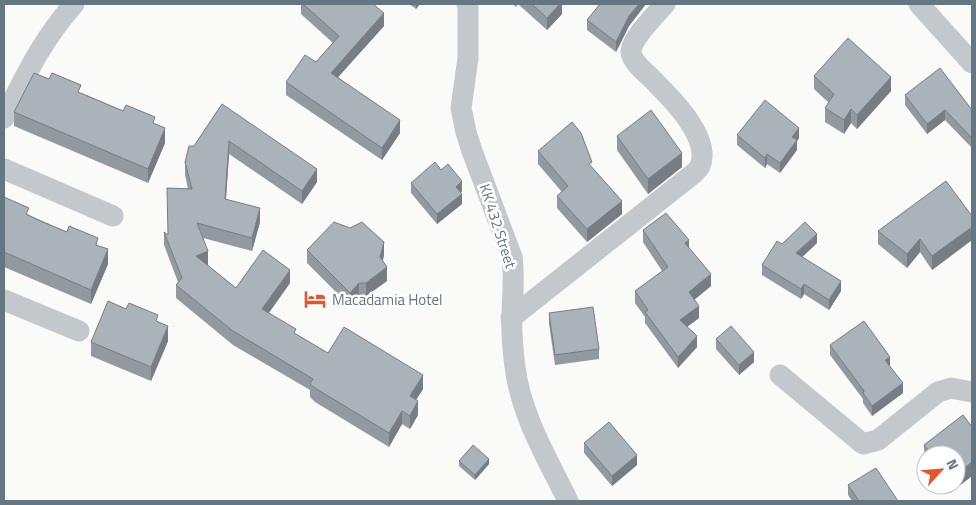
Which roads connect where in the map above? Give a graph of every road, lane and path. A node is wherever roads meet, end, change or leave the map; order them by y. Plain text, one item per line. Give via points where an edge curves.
1 (74, 4) edge
2 (467, 4) edge
3 (664, 4) edge
4 (919, 4) edge
5 (972, 63) edge
6 (4, 118) edge
7 (4, 169) edge
8 (113, 216) dead end
9 (4, 300) edge
10 (512, 318) junction
11 (80, 331) dead end
12 (780, 375) dead end
13 (972, 392) edge
14 (568, 501) edge

1 - 6 street via 40,47
2 - 10 street, KK 432 Street via 468,58 461,108 472,151 512,257
3 - 10 street via 632,44 631,53 636,63 688,118 699,139 700,166
4 - 5 street
7 - 8 street
9 - 11 street
10 - 14 street, KK 432 Street via 515,368 523,402
12 - 13 street via 863,444 878,440 938,392 951,388

